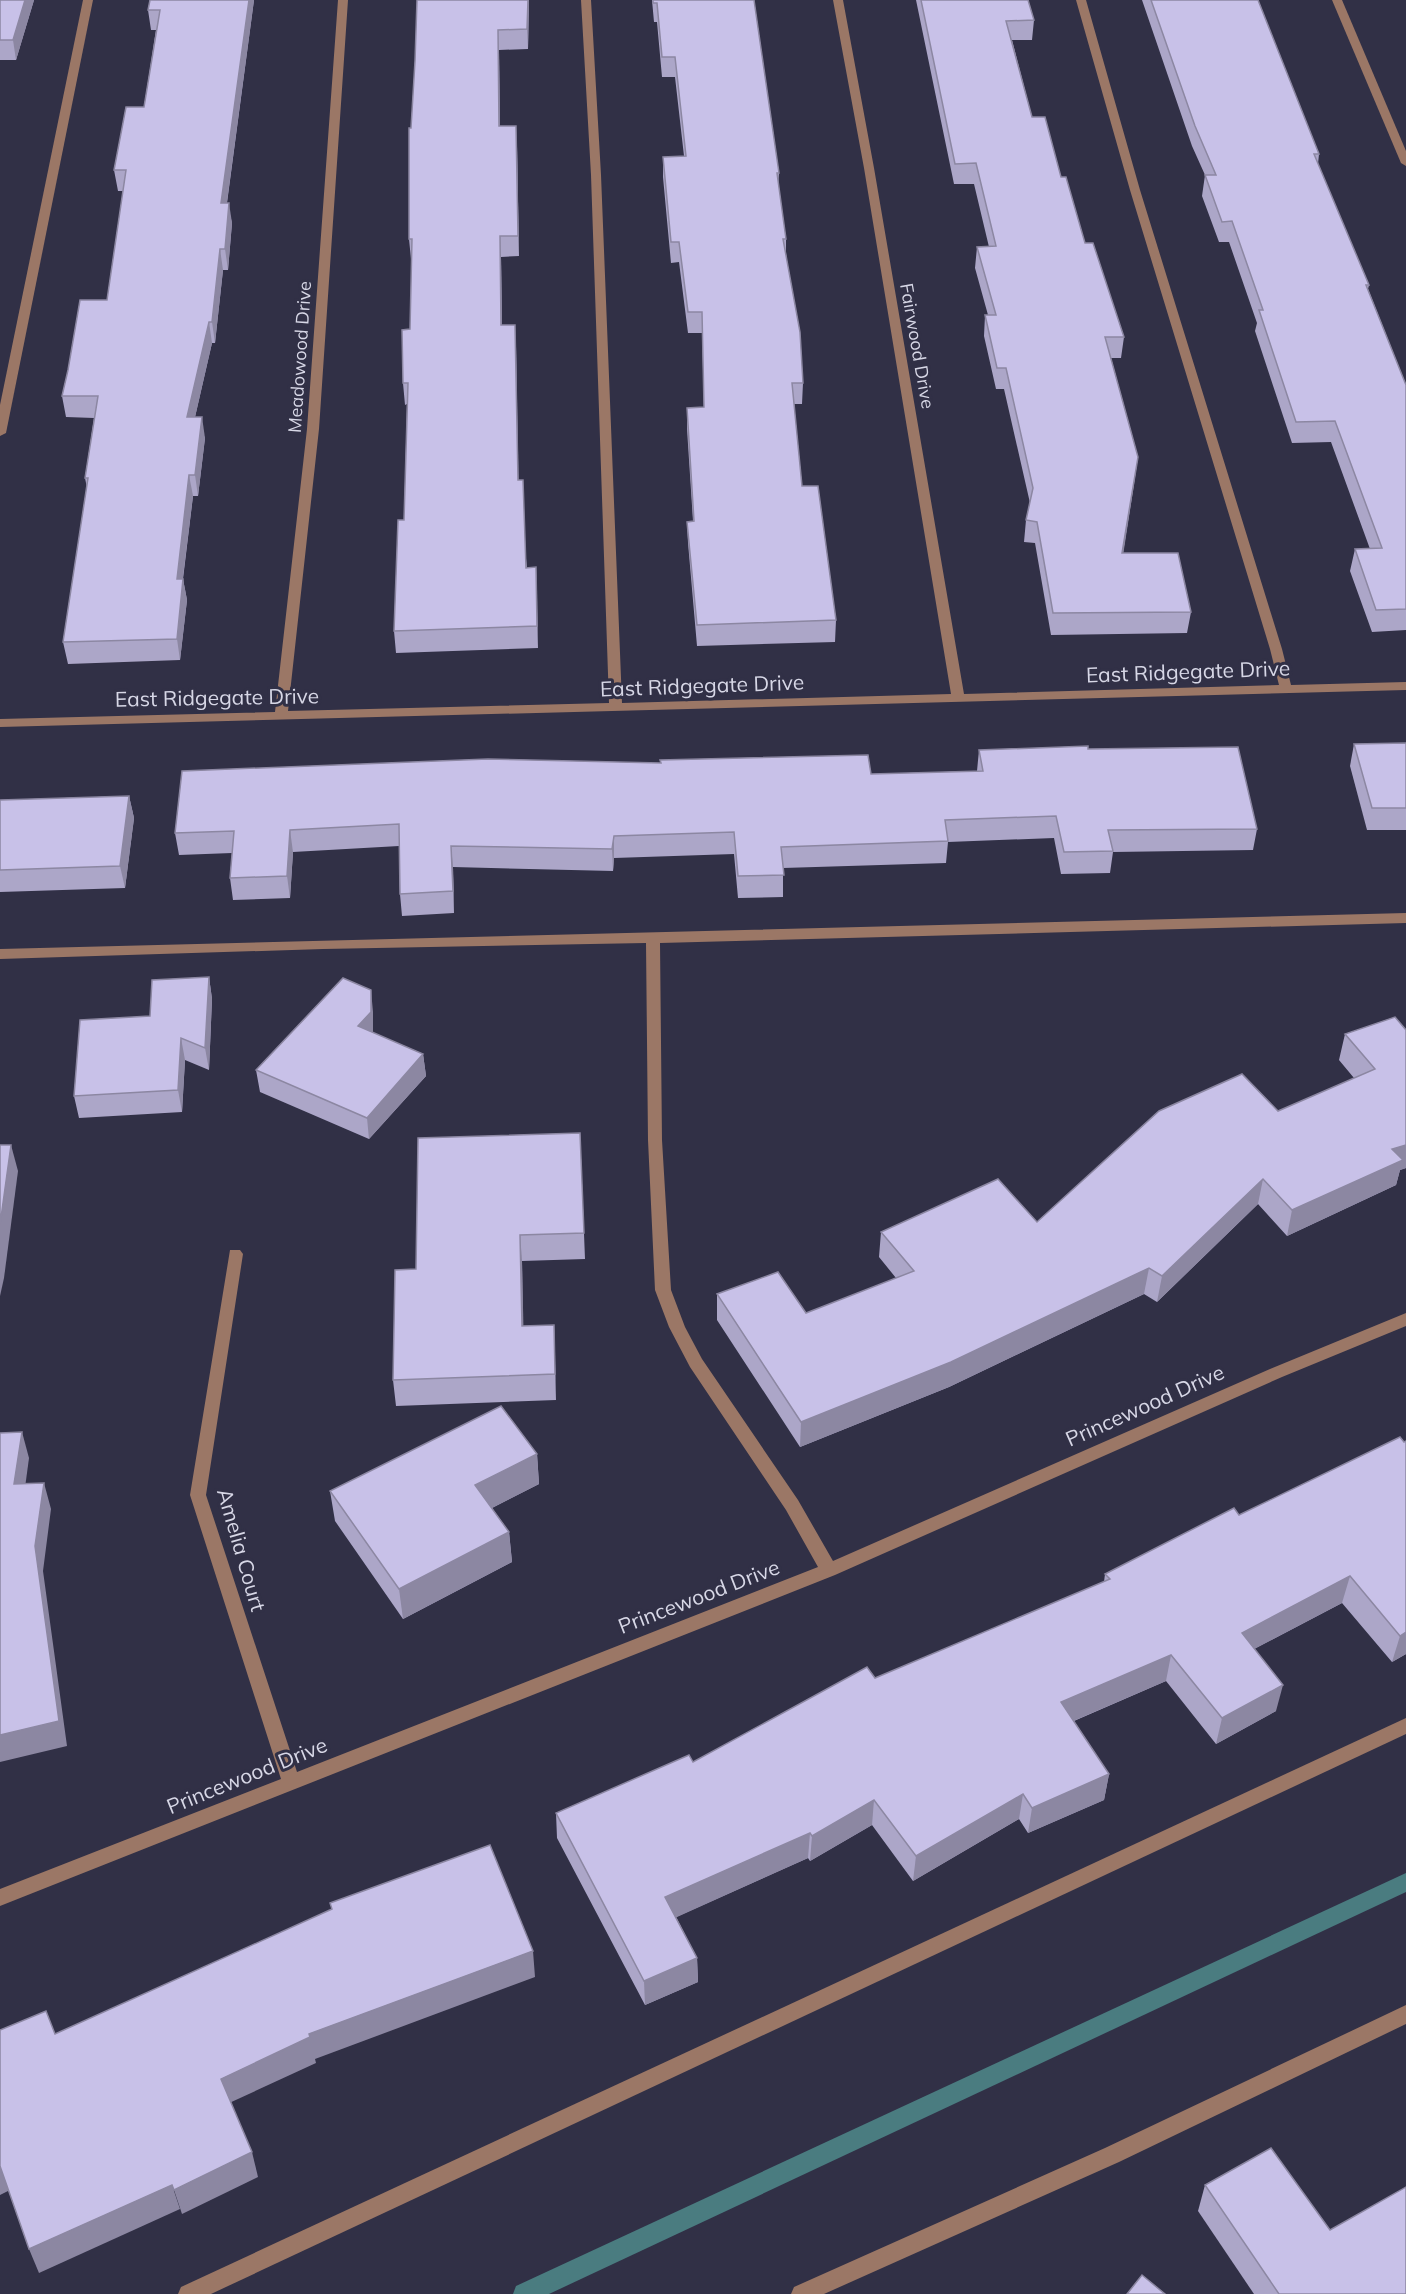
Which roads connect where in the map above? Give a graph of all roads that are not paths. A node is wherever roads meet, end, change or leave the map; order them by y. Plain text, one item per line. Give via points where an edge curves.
1 (88, 0) edge
2 (343, 0) edge
3 (586, 0) edge
4 (838, 0) edge
5 (1081, 0) edge
6 (1337, 0) edge
7 (1406, 163) edge
8 (0, 433) edge
9 (1406, 686) edge
10 (1286, 689) junction
11 (958, 698) junction
12 (616, 708) junction
13 (281, 716) junction
14 (0, 723) edge
15 (1406, 918) edge
16 (653, 939) junction
17 (0, 954) edge
18 (235, 1254) dead end
19 (1406, 1319) edge
20 (829, 1570) junction
21 (1406, 1726) edge
22 (291, 1782) junction
23 (0, 1898) edge
24 (1406, 2014) edge
25 (188, 2294) edge
26 (801, 2294) edge

1 - 8 street
2 - 13 street, Meadowood Drive via 313,429
3 - 12 street
4 - 11 street, Fairwood Drive
5 - 10 street
6 - 7 street
9 - 10 street, East Ridgegate Drive
10 - 11 street, East Ridgegate Drive
11 - 12 street, East Ridgegate Drive
12 - 13 street, East Ridgegate Drive
13 - 14 street, East Ridgegate Drive
15 - 16 street
16 - 17 street
16 - 20 street via 655,1140 663,1290 696,1363 792,1505
18 - 22 street, Amelia Court via 198,1495
19 - 20 street, Princewood Drive
20 - 22 street, Princewood Drive
21 - 25 street
22 - 23 street, Princewood Drive
24 - 26 street via 1112,2155

